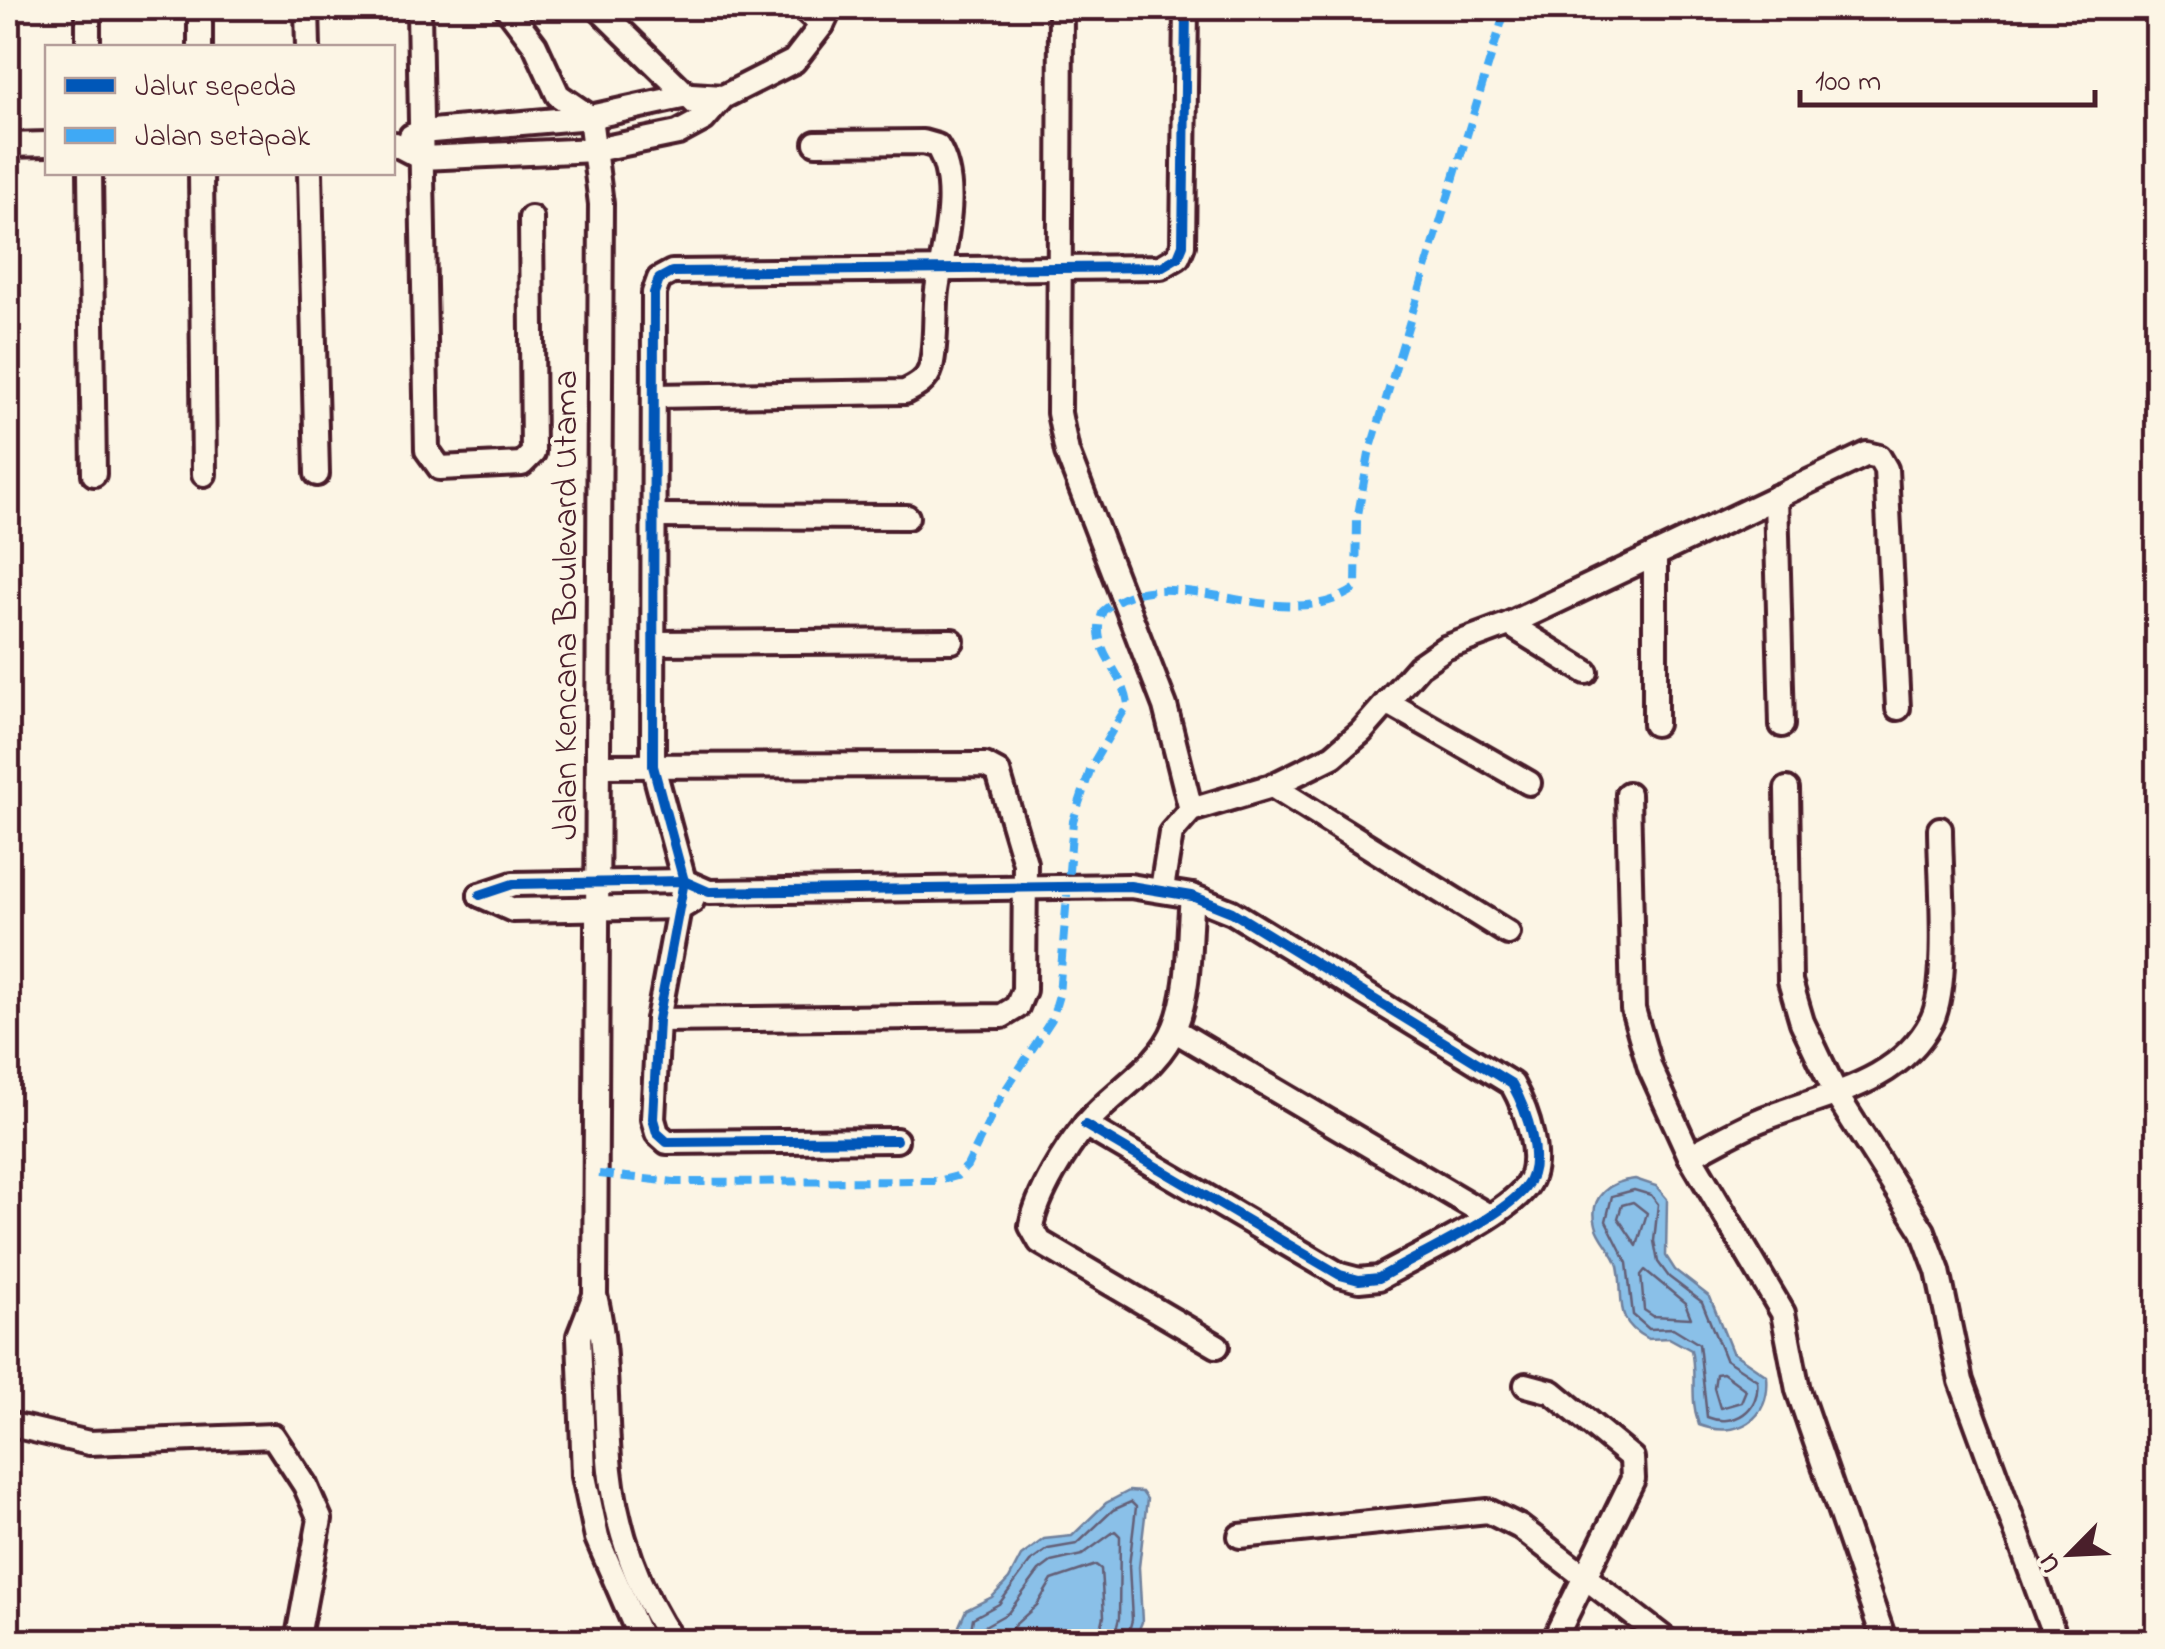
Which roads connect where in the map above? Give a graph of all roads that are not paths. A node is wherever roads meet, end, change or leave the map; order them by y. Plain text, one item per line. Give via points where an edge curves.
1 (88, 8) edge
2 (200, 8) edge
3 (307, 8) edge
4 (507, 8) edge
5 (598, 8) edge
6 (803, 8) edge
7 (1061, 8) edge
8 (1186, 8) edge
9 (419, 11) dead end
10 (826, 16) edge
11 (88, 45) edge
12 (200, 45) edge
13 (308, 45) edge
14 (691, 95) junction
15 (723, 97) junction
16 (590, 117) junction
17 (704, 119) junction
18 (421, 132) junction
19 (816, 143) dead end
20 (8, 144) edge
21 (45, 144) edge
22 (395, 144) edge
23 (395, 144) edge
24 (595, 150) junction
25 (422, 158) junction
26 (90, 175) edge
27 (201, 175) edge
28 (310, 175) edge
29 (531, 218) dead end
30 (942, 266) junction
31 (1060, 266) junction
32 (654, 396) junction
33 (94, 474) dead end
34 (204, 474) dead end
35 (317, 474) dead end
36 (1776, 497) junction
37 (654, 516) junction
38 (907, 517) dead end
39 (1655, 555) junction
40 (1509, 624) junction
41 (952, 641) dead end
42 (654, 643) junction
43 (1586, 672) dead end
44 (1387, 702) junction
45 (1898, 708) dead end
46 (1655, 724) dead end
47 (1782, 726) dead end
48 (598, 766) junction
49 (653, 766) junction
50 (1530, 782) dead end
51 (1272, 786) junction
52 (1787, 790) dead end
53 (1628, 794) dead end
54 (1191, 810) junction
55 (1940, 829) dead end
56 (684, 881) junction
57 (599, 883) junction
58 (1024, 888) junction
59 (1162, 889) junction
60 (709, 892) junction
61 (1192, 896) junction
62 (682, 907) junction
63 (599, 908) junction
64 (1508, 933) dead end
65 (658, 1020) junction
66 (1174, 1030) junction
67 (1836, 1096) junction
68 (1086, 1124) junction
69 (896, 1140) dead end
70 (1690, 1156) junction
71 (1487, 1215) junction
72 (596, 1295) junction
73 (1217, 1346) dead end
74 (1526, 1386) dead end
75 (8, 1424) edge
76 (1240, 1536) dead end
77 (1587, 1578) junction
78 (297, 1642) edge
79 (642, 1642) edge
80 (673, 1642) edge
81 (1553, 1642) edge
82 (1669, 1642) edge
83 (1885, 1642) edge
84 (2056, 1642) edge

1 - 11 street
2 - 12 street
3 - 13 street
4 - 16 street via 558,95
5 - 14 street
6 - 10 street
7 - 31 street
8 - 31 street via 1178,257 1162,267
9 - 18 street
10 - 15 street via 794,61
14 - 15 street
14 - 16 street
14 - 17 street
15 - 17 street
16 - 18 street
16 - 24 street, Jalan Kencana Boulevard Utama
17 - 24 street via 678,133
18 - 22 street
18 - 25 street
19 - 30 street via 937,146 946,160
20 - 21 street
23 - 25 street
24 - 25 street
24 - 48 street, Jalan Kencana Boulevard Utama
25 - 29 street via 427,450 440,468 522,464 533,453
26 - 33 street
27 - 34 street
28 - 35 street
30 - 31 street
30 - 32 street via 930,368 922,384 904,392
30 - 32 street via 672,272 659,278 654,293
31 - 54 street via 1059,414 1067,452 1165,706
32 - 37 street
36 - 39 street
36 - 45 street via 1867,454 1879,457 1886,469
36 - 47 street
37 - 38 street
37 - 42 street
39 - 40 street
39 - 46 street
40 - 43 street
40 - 44 street via 1445,648
41 - 42 street
42 - 49 street
44 - 50 street
44 - 51 street via 1333,756
48 - 49 street
48 - 57 street, Jalan Kencana Boulevard Utama
49 - 56 street
49 - 58 street via 984,765 998,772 1024,863
51 - 54 street
51 - 64 street
52 - 67 street via 1790,981 1816,1060
53 - 70 street via 1633,1009 1650,1068
54 - 59 street via 1171,833
55 - 67 street via 1940,984 1932,1018 1877,1078
56 - 57 street
56 - 60 street
56 - 62 street
57 - 63 street, Jalan Kencana Boulevard Utama
57 - 63 street via 513,884 480,896 514,910
58 - 59 street
58 - 60 street
58 - 65 street via 1024,990 1002,1016
59 - 61 street
60 - 62 street
61 - 66 street
61 - 71 street via 1232,912 1512,1084 1527,1110 1533,1164 1527,1186
62 - 63 street
62 - 65 street
63 - 72 street, Jalan Kencana Boulevard Utama
65 - 69 street via 653,1119 668,1142
66 - 68 street
66 - 71 street
67 - 70 street via 1758,1121
67 - 84 street via 1923,1231 1961,1381
68 - 71 street via 1358,1280 1378,1278
68 - 73 street via 1034,1210 1031,1226 1040,1242
70 - 83 street via 1783,1313 1798,1390
72 - 79 street, Jalan Kencana Boulevard Utama via 579,1336 584,1476 596,1538
72 - 80 street, Jalan Kencana Boulevard Utama via 622,1531
74 - 77 street via 1552,1392 1632,1458 1633,1479
75 - 78 street via 89,1443 274,1436 320,1519
76 - 77 street via 1488,1511
77 - 81 street
77 - 82 street

